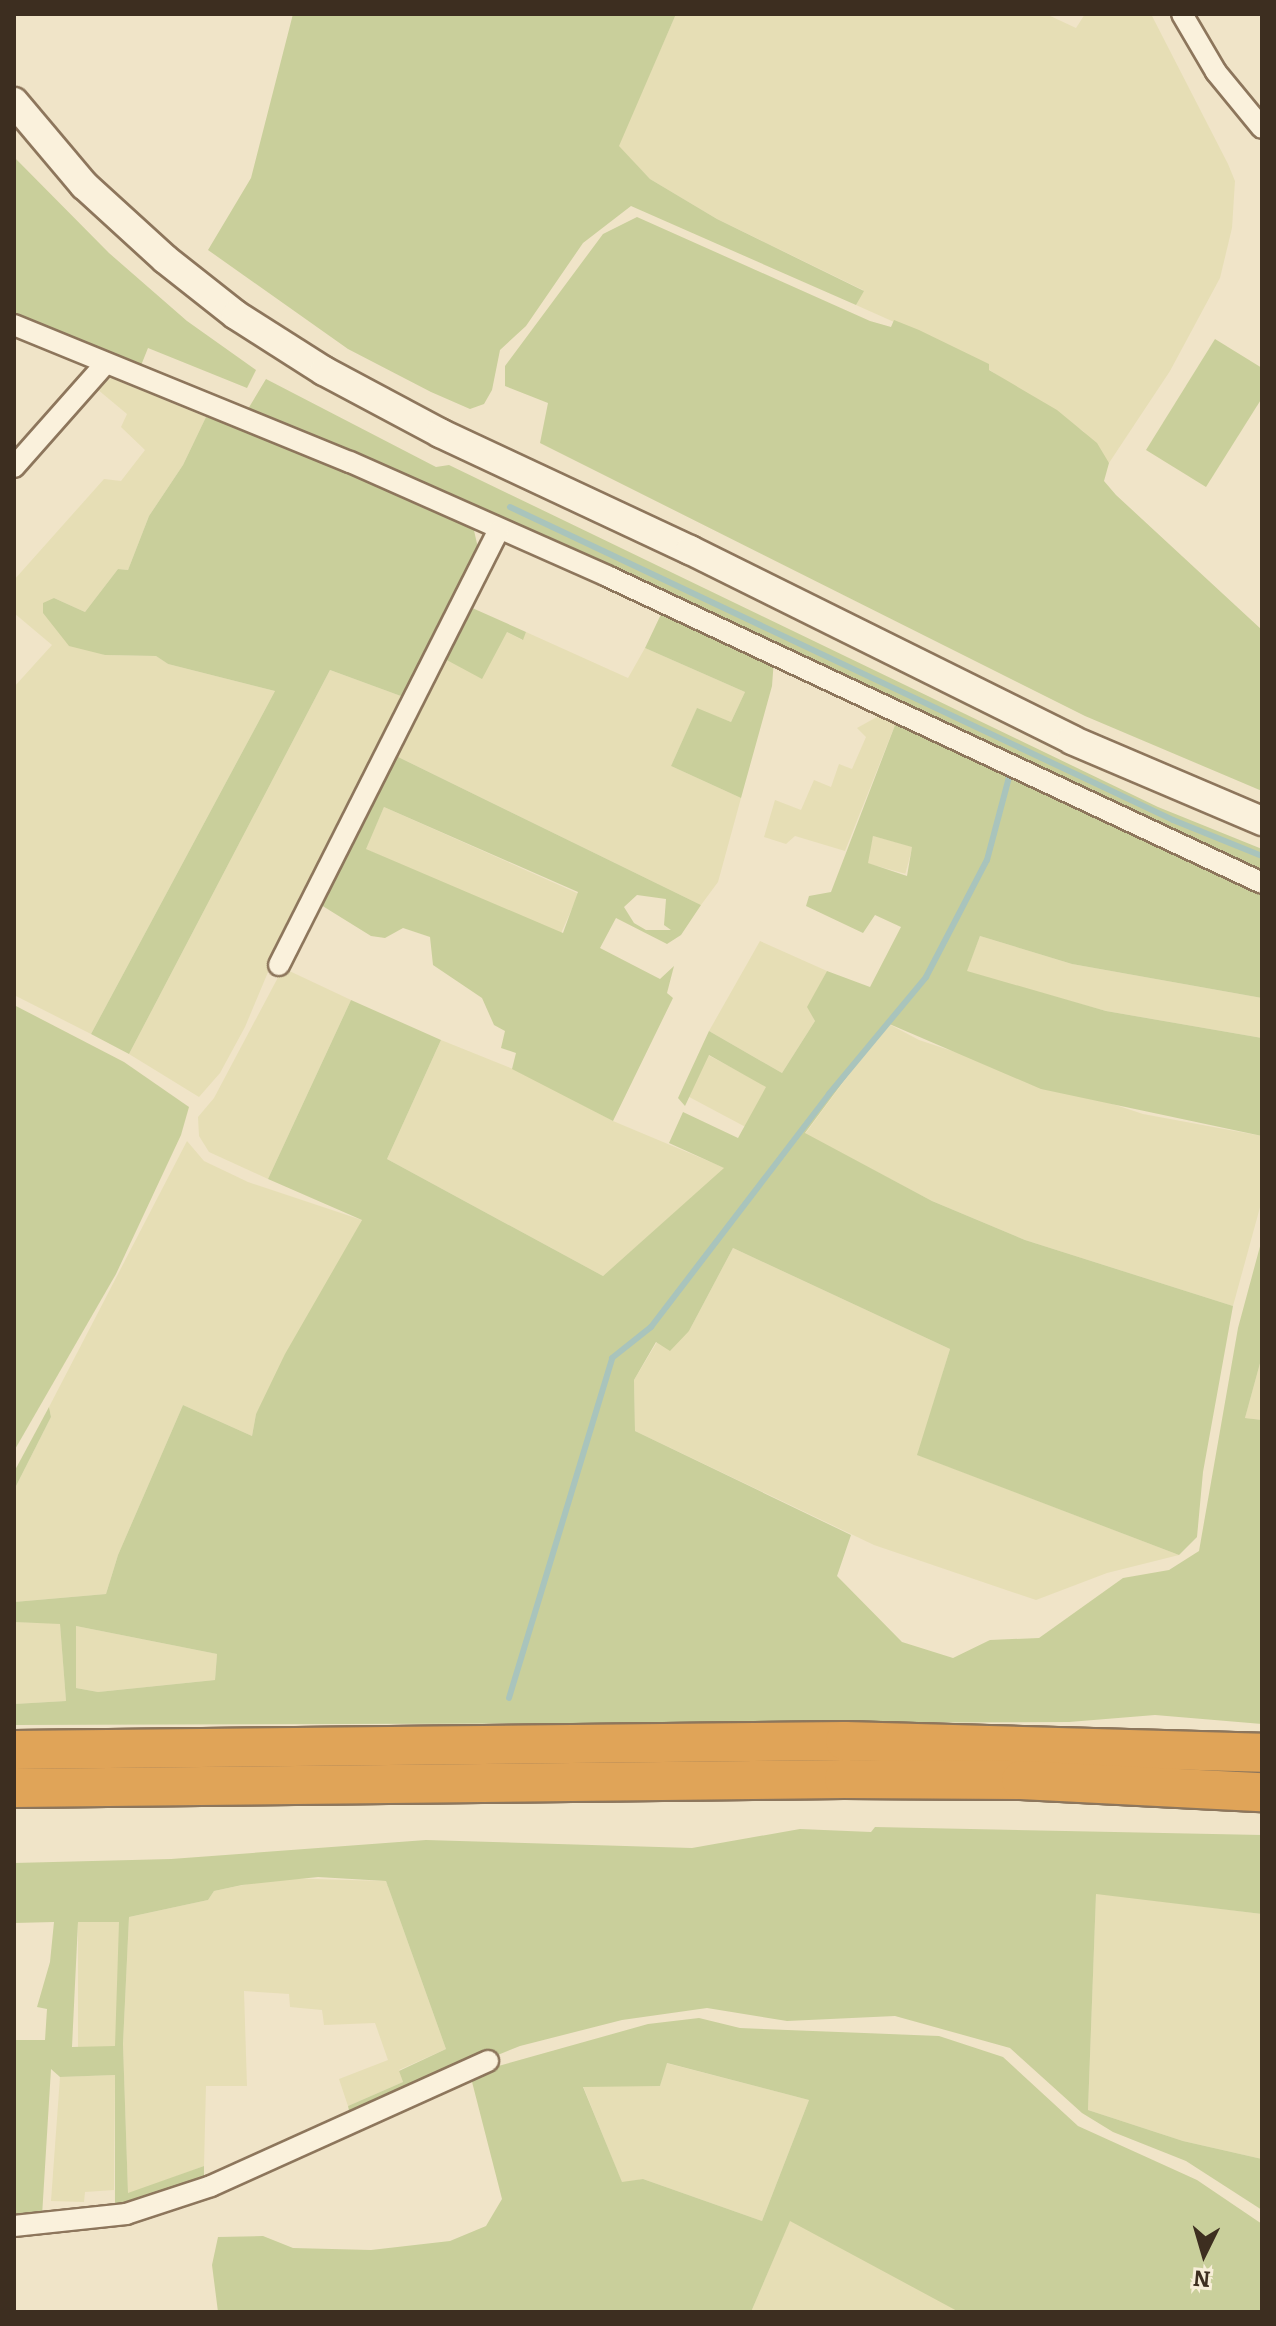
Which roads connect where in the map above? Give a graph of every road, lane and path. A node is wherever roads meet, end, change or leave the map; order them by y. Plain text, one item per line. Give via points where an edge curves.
1 (1182, 14) edge
2 (14, 102) edge
3 (1262, 128) edge
4 (14, 325) edge
5 (105, 364) junction
6 (14, 467) edge
7 (498, 531) junction
8 (1262, 821) edge
9 (1262, 883) edge
10 (279, 965) dead end
11 (14, 1750) edge
12 (1262, 1753) edge
13 (14, 1788) edge
14 (1262, 1792) edge
15 (488, 2061) dead end
16 (14, 2226) edge

1 - 3 street via 1216,72
2 - 8 street via 84,185 165,259 236,315 324,371 440,433 1058,733
4 - 5 street
5 - 6 street
5 - 7 street via 350,462
7 - 9 street via 787,658
7 - 10 street
11 - 12 highway via 845,1741
13 - 14 highway via 844,1779 1021,1780
15 - 16 street via 211,2186 126,2214

